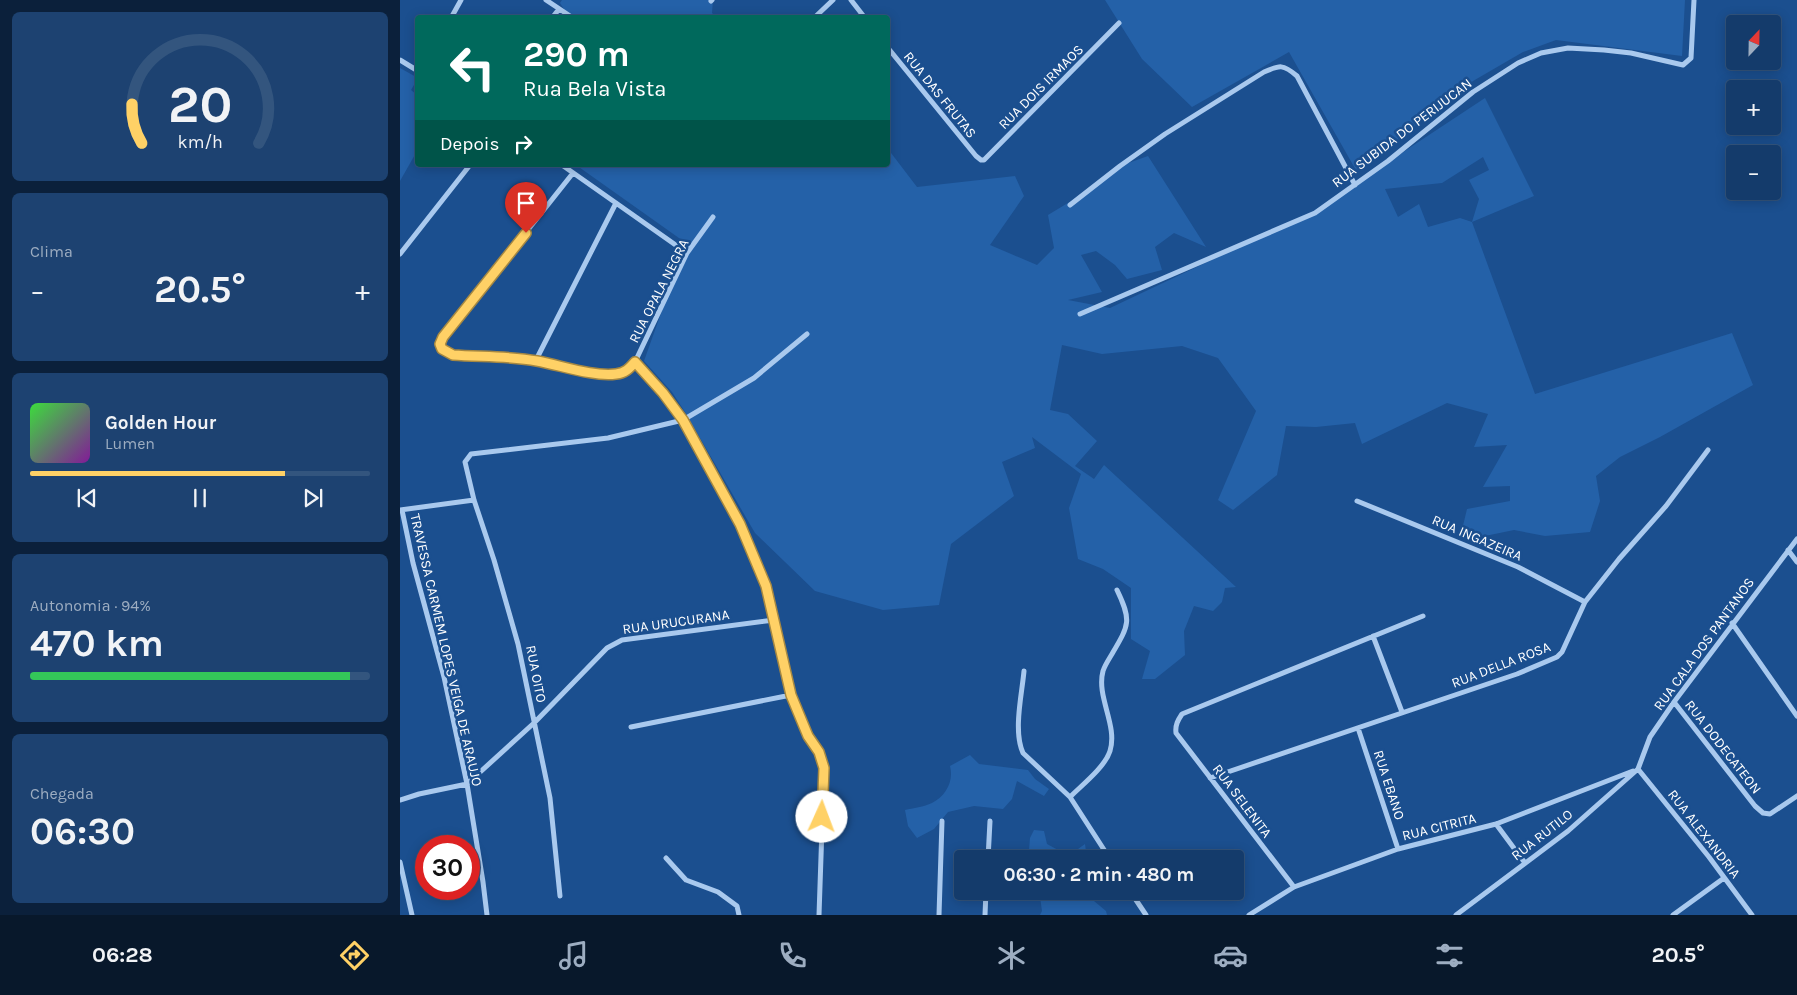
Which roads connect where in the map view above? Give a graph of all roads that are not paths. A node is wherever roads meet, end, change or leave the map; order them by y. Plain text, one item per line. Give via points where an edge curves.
1 (461, 0) edge
2 (546, 0) edge
3 (833, 0) edge
4 (851, 0) edge
5 (1694, 0) edge
6 (559, 9) junction
7 (454, 15) edge
8 (554, 15) edge
9 (568, 15) edge
10 (817, 15) edge
11 (862, 15) edge
12 (1119, 23) dead end
13 (890, 56) edge
14 (400, 60) edge
15 (415, 69) edge
16 (976, 156) joint
17 (468, 167) edge
18 (565, 167) edge
19 (573, 173) junction
20 (1355, 185) junction
21 (616, 203) junction
22 (1070, 205) dead end
23 (713, 217) dead end
24 (687, 253) junction
25 (400, 254) edge
26 (1080, 314) dead end
27 (807, 334) dead end
28 (536, 360) junction
29 (635, 362) junction
30 (683, 420) junction
31 (1708, 450) dead end
32 (474, 500) junction
33 (1357, 501) dead end
34 (401, 510) edge
35 (1797, 539) edge
36 (1788, 550) junction
37 (1797, 562) edge
38 (1117, 590) dead end
39 (1585, 602) junction
40 (1423, 616) dead end
41 (774, 620) junction
42 (1732, 623) junction
43 (1373, 636) junction
44 (1024, 671) dead end
45 (791, 695) junction
46 (1674, 702) junction
47 (1402, 712) junction
48 (1797, 716) edge
49 (534, 723) junction
50 (631, 727) dead end
51 (1358, 728) junction
52 (1638, 769) junction
53 (1210, 778) junction
54 (467, 784) junction
55 (1797, 796) edge
56 (1070, 797) junction
57 (400, 800) edge
58 (942, 821) dead end
59 (990, 821) dead end
60 (1496, 824) junction
61 (1398, 849) junction
62 (988, 850) edge
63 (1104, 850) edge
64 (666, 858) dead end
65 (400, 862) edge
66 (1525, 863) junction
67 (1724, 878) junction
68 (1294, 887) junction
69 (560, 896) dead end
70 (986, 900) edge
71 (1136, 900) edge
72 (412, 915) edge
73 (487, 915) edge
74 (739, 915) edge
75 (819, 915) edge
76 (939, 915) edge
77 (985, 915) edge
78 (1146, 915) edge
79 (1249, 915) edge
80 (1456, 915) edge
81 (1673, 915) edge
82 (1752, 915) edge

1 - 7 street
2 - 6 street
3 - 10 street
4 - 11 street
5 - 20 street, RUA SUBIDA DO PERIJUCAN via 1690,58 1683,65 1604,50 1568,48 1540,53 1473,92
6 - 8 street
6 - 9 street
12 - 16 street, RUA DOIS IRMAOS via 984,160
13 - 16 street, RUA DAS FRUTAS
14 - 15 street
17 - 25 street
18 - 19 street
19 - 21 street
19 - 28 street via 440,344 442,349 453,355
20 - 22 street via 1296,76 1288,68 1279,66 1264,72 1165,134
20 - 26 street, RUA SUBIDA DO PERIJUCAN via 1315,213
21 - 24 street
21 - 28 street
23 - 24 street, RUA OPALA NEGRA
24 - 29 street, RUA OPALA NEGRA
27 - 30 street via 754,378
28 - 29 street via 609,375 628,370
29 - 30 street, RUA OPALA NEGRA
30 - 32 street, RUA OITO via 608,438 470,454 465,462
30 - 41 street, RUA OPALA NEGRA via 740,524 766,586
31 - 39 street, RUA DELLA ROSA via 1666,506
32 - 34 street
32 - 49 street, RUA OITO via 518,644
33 - 39 street, RUA INGAZEIRA via 1518,567
34 - 54 street, TRAVESSA CARMEM LOPES VEIGA DE ARAUJO via 412,563 444,677
35 - 36 street, RUA CALA DOS PANTANOS
36 - 37 street
36 - 42 street, RUA CALA DOS PANTANOS
38 - 56 street via 1128,620 1103,670 1102,682 1112,740 1110,751 1106,760
39 - 47 street, RUA DELLA ROSA via 1557,658
40 - 43 street
41 - 45 street, RUA OPALA NEGRA
41 - 49 street, RUA URUCURANA via 622,640 607,648
42 - 46 street, RUA CALA DOS PANTANOS
42 - 48 street
43 - 47 street
43 - 53 street, RUA SELENITA via 1182,714 1175,727 1176,733
44 - 56 street via 1019,744 1023,753
45 - 50 street
45 - 75 street, RUA OPALA NEGRA via 824,768
46 - 52 street, RUA CALA DOS PANTANOS via 1650,737
46 - 55 street, RUA DODECATEON via 1763,813 1770,814
47 - 51 street, RUA DELLA ROSA
49 - 54 street, RUA URUCURANA
49 - 69 street, RUA OITO via 550,798
51 - 53 street, RUA DELLA ROSA
51 - 61 street, RUA EBANO
52 - 60 street, RUA CITRITA
52 - 66 street, RUA RUTILO via 1568,831
52 - 67 street, RUA ALEXANDRIA
53 - 68 street, RUA SELENITA
54 - 57 street
54 - 73 street, TRAVESSA CARMEM LOPES VEIGA DE ARAUJO
56 - 63 street
58 - 76 street
59 - 62 street
60 - 61 street, RUA CITRITA
60 - 66 street
61 - 68 street, RUA CITRITA
64 - 74 street via 686,880 718,892 737,906
65 - 72 street
66 - 80 street, RUA RUTILO
67 - 81 street
67 - 82 street, RUA ALEXANDRIA
68 - 79 street, RUA CITRITA
70 - 77 street
71 - 78 street

